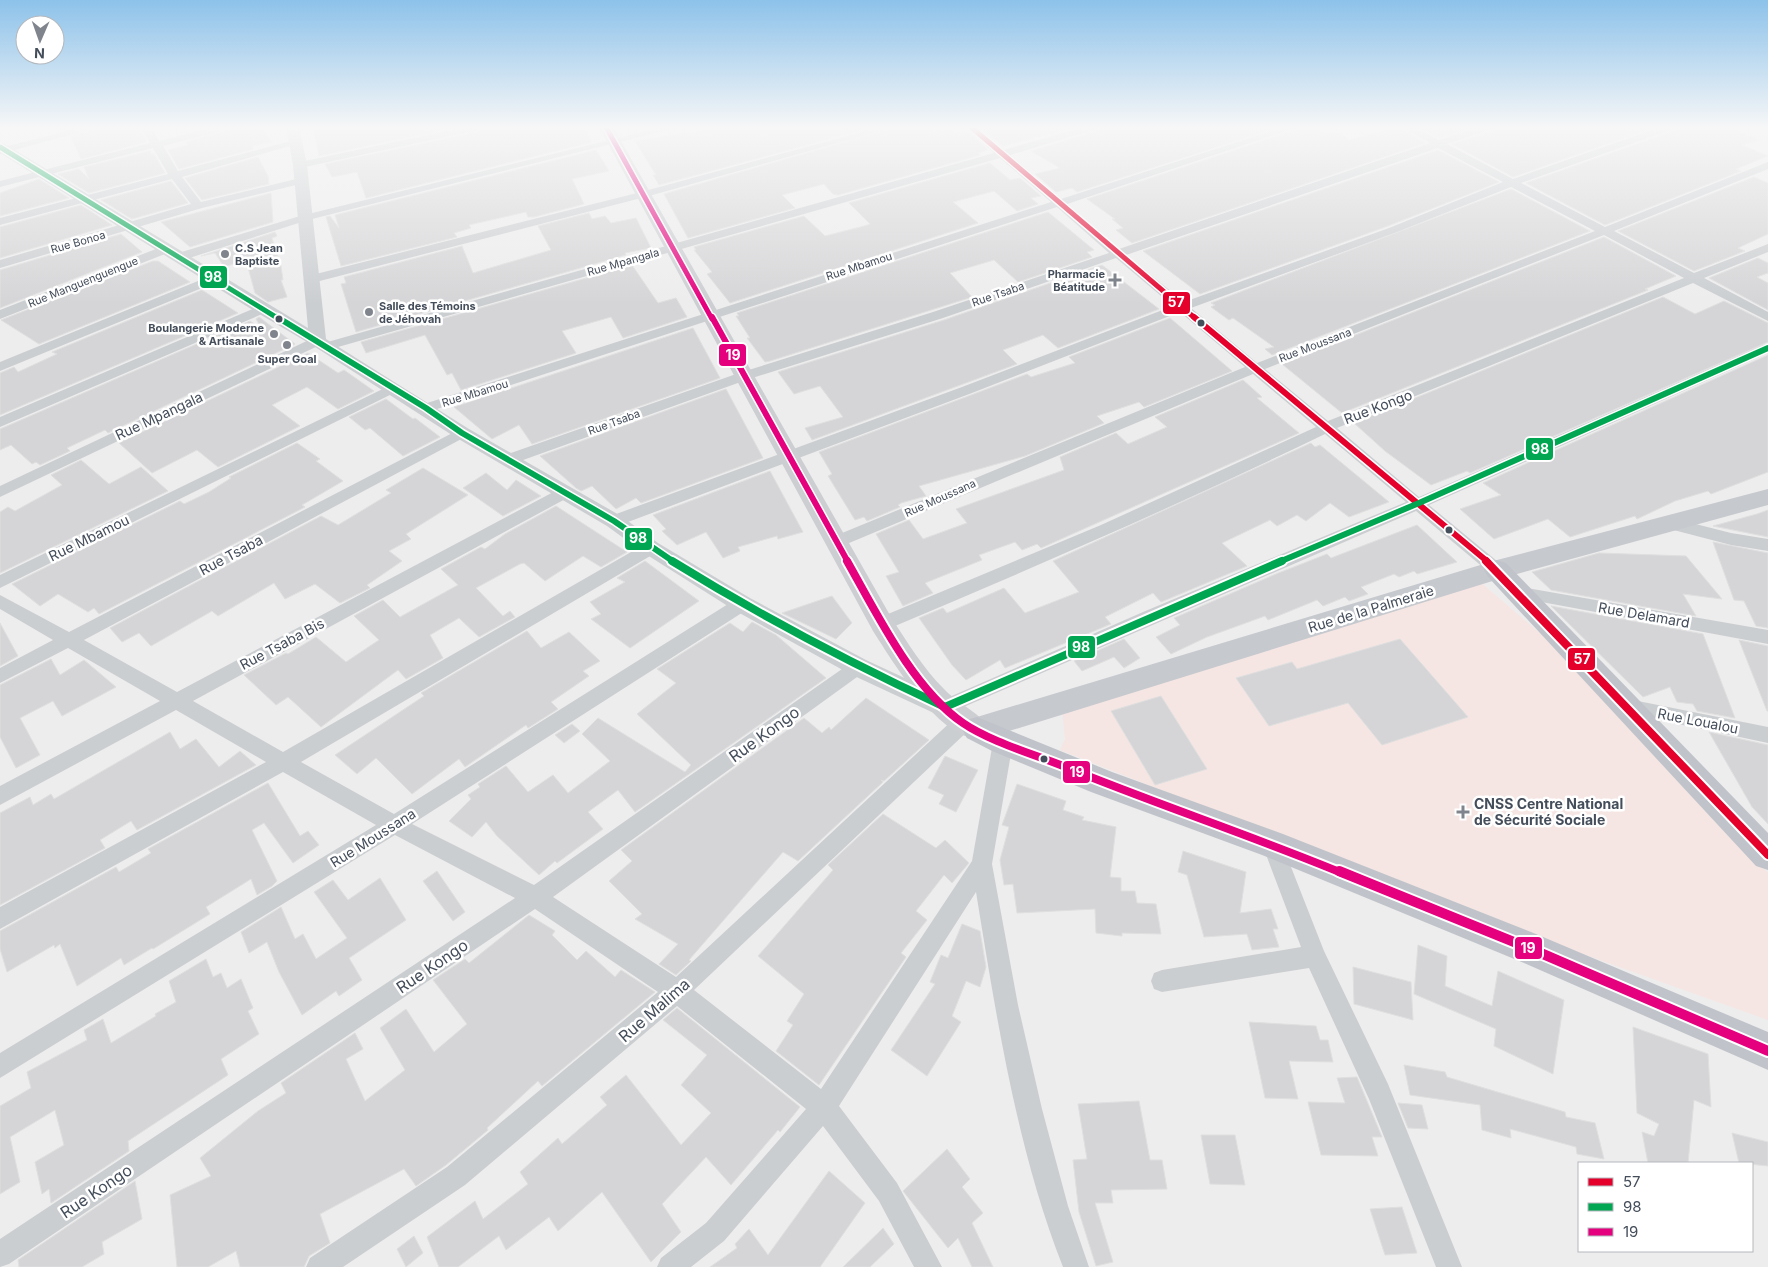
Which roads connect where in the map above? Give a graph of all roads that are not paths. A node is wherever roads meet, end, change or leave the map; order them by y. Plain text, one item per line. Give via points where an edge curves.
1 (64, 186) edge
2 (131, 186) edge
3 (183, 186) edge
4 (279, 186) edge
5 (301, 186) edge
6 (420, 186) edge
7 (640, 186) edge
8 (674, 186) edge
9 (890, 186) edge
10 (1040, 186) edge
11 (1108, 186) edge
12 (1314, 186) edge
13 (1501, 186) edge
14 (1519, 186) edge
15 (1716, 186) edge
16 (645, 194) junction
17 (85, 199) junction
18 (1058, 202) junction
19 (198, 206) junction
20 (304, 218) junction
21 (0, 222) edge
22 (130, 227) junction
23 (1602, 232) junction
24 (674, 247) junction
25 (1768, 248) edge
26 (172, 253) junction
27 (1118, 254) junction
28 (0, 264) edge
29 (215, 278) junction
30 (1690, 278) junction
31 (312, 279) junction
32 (1183, 307) junction
33 (262, 309) junction
34 (711, 314) junction
35 (0, 315) edge
36 (1768, 318) edge
37 (322, 343) junction
38 (1768, 348) edge
39 (0, 368) edge
40 (1256, 368) junction
41 (744, 376) junction
42 (393, 388) junction
43 (426, 408) junction
44 (0, 422) edge
45 (1327, 427) junction
46 (462, 433) junction
47 (788, 455) junction
48 (507, 460) junction
49 (0, 492) edge
50 (564, 492) junction
51 (1768, 497) edge
52 (1419, 504) junction
53 (614, 521) junction
54 (1668, 523) junction
55 (836, 542) junction
56 (1768, 545) edge
57 (651, 548) junction
58 (1497, 570) junction
59 (0, 582) edge
60 (1520, 593) junction
61 (0, 600) edge
62 (742, 604) junction
63 (882, 624) junction
64 (1768, 637) edge
65 (69, 641) junction
66 (858, 667) junction
67 (0, 676) edge
68 (176, 700) junction
69 (1628, 707) junction
70 (945, 708) junction
71 (981, 731) junction
72 (1768, 735) edge
73 (282, 763) junction
74 (0, 796) edge
75 (394, 825) junction
76 (1272, 844) junction
77 (1768, 855) edge
78 (982, 864) junction
79 (535, 897) junction
80 (0, 919) edge
81 (1315, 956) junction
82 (1162, 981) dead end
83 (677, 991) junction
84 (1768, 1050) edge
85 (0, 1066) edge
86 (824, 1107) junction
87 (0, 1254) edge
88 (319, 1267) edge
89 (670, 1267) edge
90 (929, 1267) edge
91 (1076, 1267) edge
92 (1449, 1267) edge

1 - 17 street
2 - 17 street
3 - 19 street
4 - 19 street, Rue Bonoa
5 - 20 street
6 - 20 street, Rue Manguenguengue
7 - 16 main road
8 - 16 street
9 - 24 street, Rue Mpangala
10 - 18 street
11 - 18 street, Rue Mbamou
12 - 27 street, Rue Tsaba
13 - 32 street via 1393,230
14 - 23 street
15 - 23 street, Rue Moussana
16 - 24 main road
16 - 31 street
17 - 21 street
17 - 22 street
18 - 27 street
18 - 34 street, Rue Mbamou
19 - 22 street, Rue Bonoa
20 - 26 street, Rue Manguenguengue
20 - 31 street
22 - 26 street
22 - 28 street, Rue Bonoa
23 - 30 street
23 - 40 street, Rue Moussana via 1436,300
24 - 34 main road
24 - 37 street, Rue Mpangala
25 - 30 street, Rue Kongo
26 - 29 street
26 - 35 street, Rue Manguenguengue
27 - 32 street
27 - 41 street, Rue Tsaba
29 - 33 street
29 - 39 street
30 - 36 street
30 - 45 street, Rue Kongo via 1619,310
31 - 37 street
32 - 40 street
32 - 47 street
33 - 37 street
33 - 44 street
34 - 41 main road
34 - 43 street, Rue Mbamou
37 - 42 street
37 - 49 street, Rue Mpangala
38 - 52 street
40 - 45 street
40 - 55 street, Rue Moussana
41 - 47 main road
41 - 48 street, Rue Tsaba
42 - 43 street
42 - 59 street, Rue Mbamou
43 - 46 street
45 - 52 street
45 - 63 street, Rue Kongo via 1023,566
46 - 48 street
46 - 65 street, Rue Tsaba
47 - 53 street
47 - 55 main road
48 - 50 street
50 - 53 street
50 - 68 street, Rue Tsaba Bis
51 - 54 main road, Rue de la Palmeraie
52 - 58 street
52 - 70 street via 1149,617
53 - 57 street
54 - 56 street
54 - 58 main road, Rue de la Palmeraie
55 - 63 main road
57 - 62 street
57 - 73 street
58 - 60 highway
58 - 71 main road, Rue de la Palmeraie
60 - 64 street, Rue Delamard
60 - 69 highway
61 - 65 street
62 - 66 street
62 - 75 street, Rue Moussana
63 - 70 main road via 922,683
65 - 67 street, Rue Tsaba
65 - 68 street
66 - 70 street
66 - 79 street, Rue Kongo
68 - 73 street
68 - 74 street, Rue Tsaba Bis
69 - 72 street, Rue Loualou
69 - 77 highway
70 - 71 main road
71 - 76 highway via 1102,782
71 - 78 street
71 - 83 street, Rue Malima
73 - 75 street
73 - 80 street
75 - 79 street
75 - 85 street, Rue Moussana
76 - 81 street
76 - 84 highway
78 - 86 street
78 - 91 street via 1002,984 1027,1102 1059,1227
79 - 83 street
79 - 87 street, Rue Kongo
81 - 82 street
81 - 92 street via 1379,1093
83 - 86 street
83 - 88 street, Rue Malima via 456,1176
86 - 89 street via 715,1232
86 - 90 street via 888,1192

